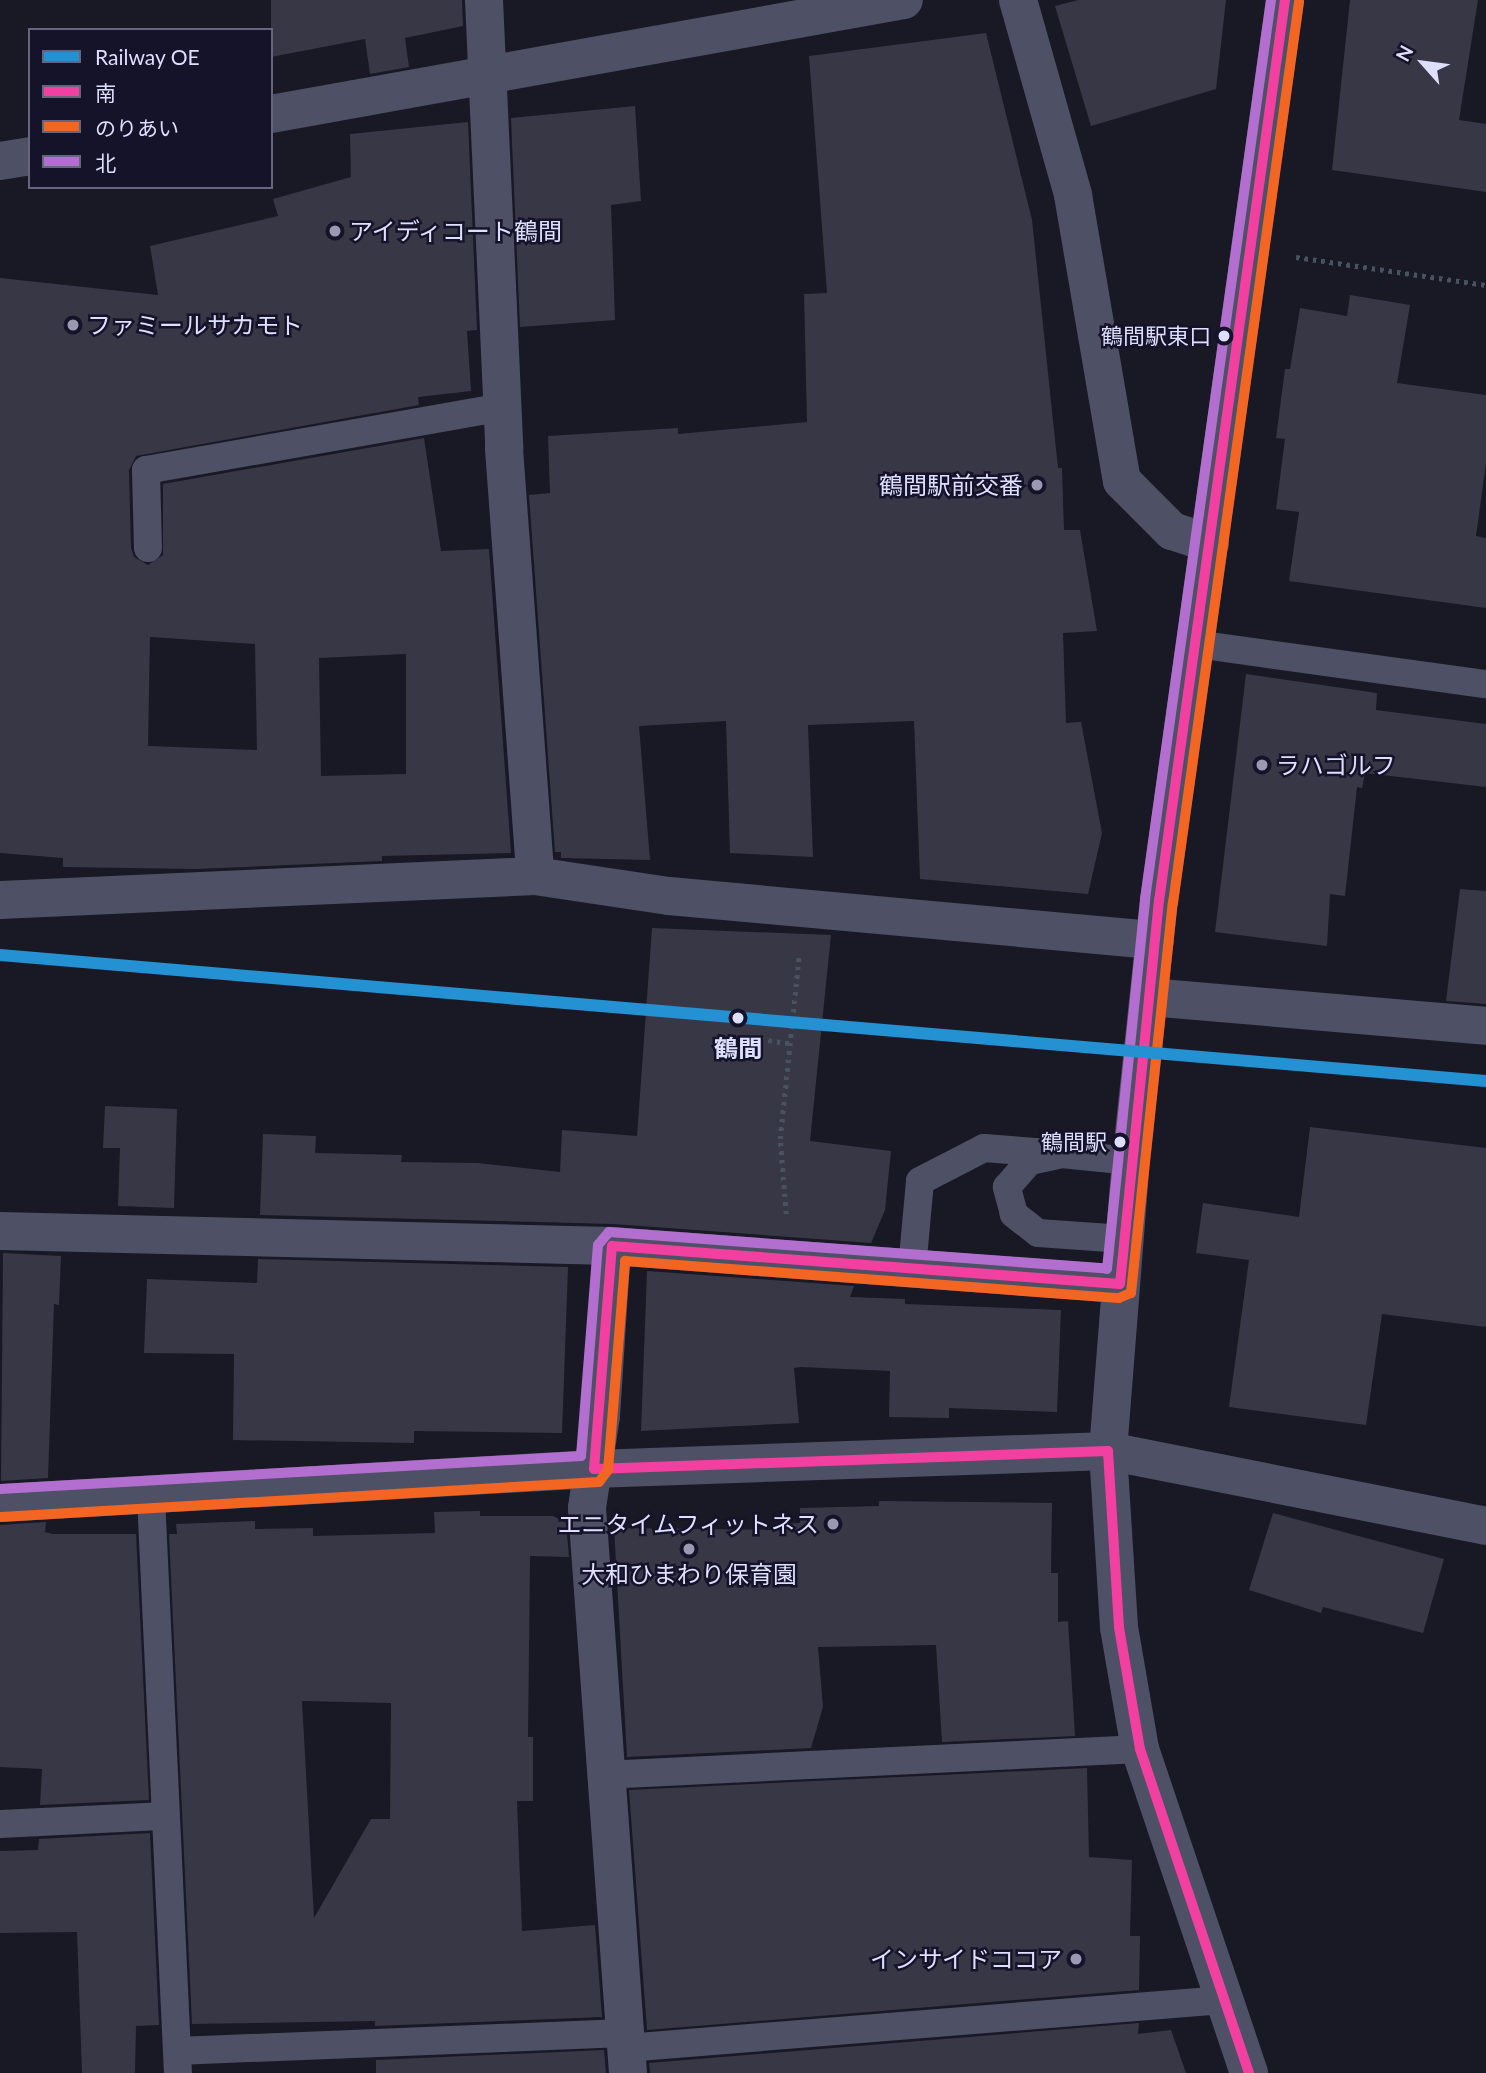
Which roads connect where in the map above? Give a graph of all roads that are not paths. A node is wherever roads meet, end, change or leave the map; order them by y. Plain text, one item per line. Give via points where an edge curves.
1 (484, 0) edge
2 (904, 0) edge
3 (1018, 0) edge
4 (1285, 0) edge
5 (485, 77) junction
6 (273, 114) edge
7 (28, 156) edge
8 (0, 162) edge
9 (502, 407) junction
10 (1210, 543) junction
11 (148, 548) dead end
12 (1196, 644) junction
13 (1486, 684) edge
14 (535, 876) junction
15 (0, 900) edge
16 (1155, 940) junction
17 (1149, 997) junction
18 (1486, 1026) edge
19 (1062, 1154) junction
20 (1131, 1161) junction
21 (0, 1231) edge
22 (1125, 1239) junction
23 (612, 1246) junction
24 (912, 1269) junction
25 (1120, 1284) junction
26 (1108, 1451) junction
27 (594, 1469) junction
28 (151, 1497) junction
29 (0, 1503) edge
30 (1486, 1526) edge
31 (1139, 1749) junction
32 (603, 1775) junction
33 (166, 1816) junction
34 (0, 1825) edge
35 (1223, 2000) junction
36 (626, 2052) edge
37 (177, 2062) edge
38 (1249, 2073) edge

1 - 5 street
2 - 5 street
3 - 10 street via 1073,195 1122,481 1172,531
4 - 10 street
5 - 6 street
5 - 9 street
7 - 8 street
9 - 11 lane via 146,470
9 - 14 street
10 - 12 street
12 - 13 lane
12 - 16 street
14 - 15 street
14 - 16 street via 683,897
16 - 17 street
17 - 18 street
17 - 20 street
19 - 20 lane
19 - 22 lane via 1030,1161 1007,1187 1014,1214 1038,1233
19 - 24 lane via 984,1148 920,1181
20 - 22 street
21 - 23 street
22 - 25 street
23 - 24 street
23 - 27 street
24 - 25 street
25 - 26 street
26 - 27 street
26 - 30 street
26 - 31 street via 1119,1627
27 - 28 street
27 - 32 street via 587,1508
28 - 29 street
28 - 33 lane
31 - 32 lane
31 - 35 street
32 - 36 street
33 - 34 lane
33 - 37 lane
35 - 36 lane
35 - 38 street
36 - 37 lane

